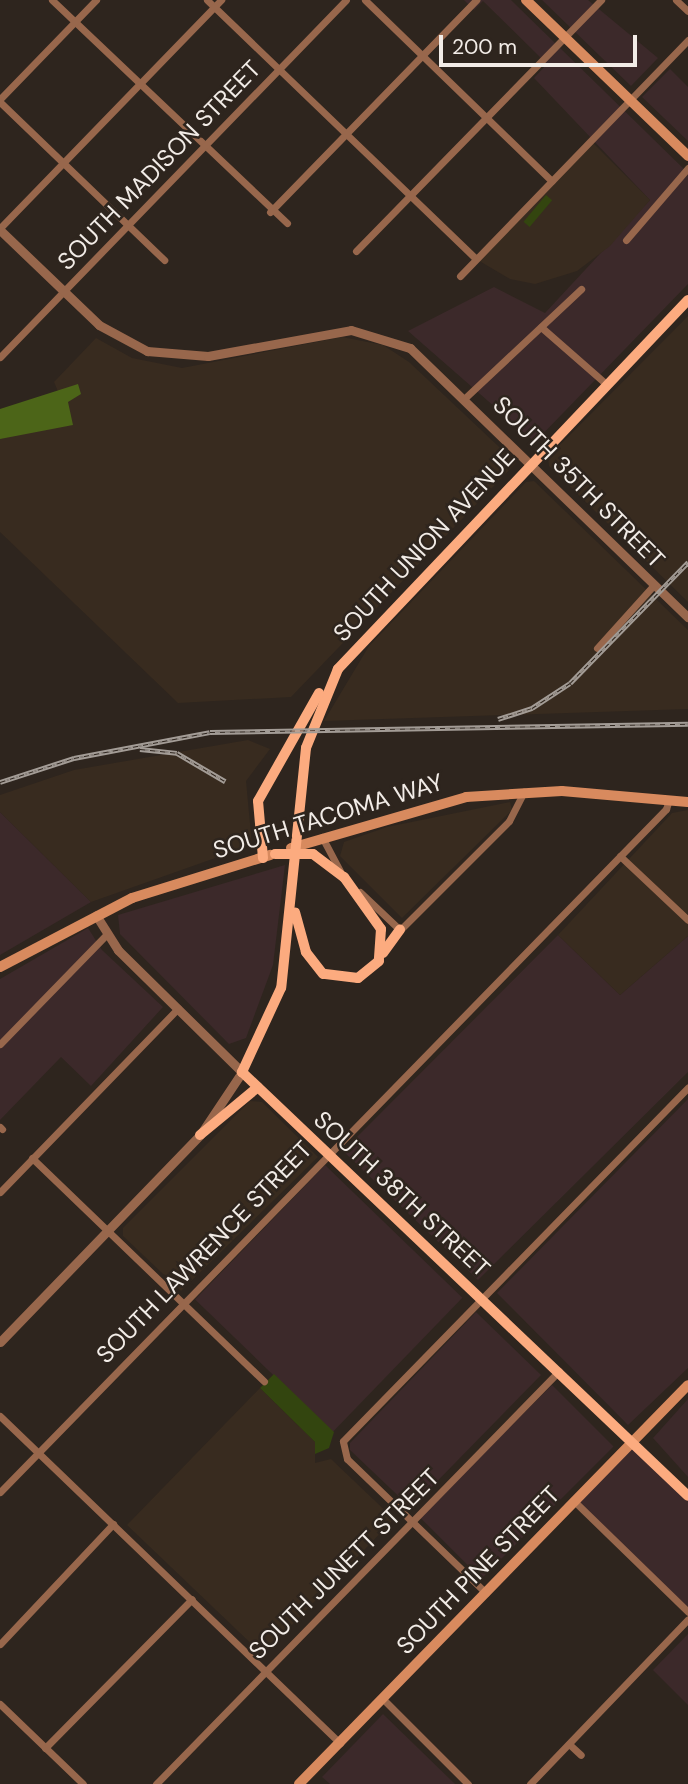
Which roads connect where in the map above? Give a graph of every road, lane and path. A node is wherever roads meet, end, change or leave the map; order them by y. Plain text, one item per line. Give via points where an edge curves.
1 (52, 0) edge
2 (96, 0) edge
3 (207, 0) edge
4 (221, 0) edge
5 (346, 0) edge
6 (365, 0) edge
7 (476, 0) edge
8 (526, 0) edge
9 (601, 0) edge
10 (676, 0) edge
11 (214, 7) junction
12 (688, 11) edge
13 (75, 22) junction
14 (565, 37) junction
15 (688, 40) edge
16 (423, 55) junction
17 (280, 69) junction
18 (140, 84) junction
19 (0, 100) edge
20 (630, 100) junction
21 (487, 118) junction
22 (346, 134) junction
23 (204, 147) junction
24 (688, 156) edge
25 (64, 162) junction
26 (688, 168) edge
27 (552, 181) junction
28 (410, 196) junction
29 (270, 212) junction
30 (287, 223) dead end
31 (128, 225) junction
32 (0, 229) edge
33 (626, 240) dead end
34 (356, 251) dead end
35 (476, 259) junction
36 (164, 261) dead end
37 (460, 276) dead end
38 (582, 289) dead end
39 (63, 292) junction
40 (688, 300) edge
41 (541, 327) junction
42 (0, 356) edge
43 (606, 384) junction
44 (466, 397) junction
45 (530, 463) junction
46 (654, 585) junction
47 (688, 617) edge
48 (597, 648) dead end
49 (338, 669) junction
50 (524, 791) junction
51 (669, 800) junction
52 (688, 802) edge
53 (322, 837) junction
54 (275, 854) junction
55 (620, 856) junction
56 (263, 858) junction
57 (344, 877) junction
58 (293, 906) junction
59 (96, 915) junction
60 (688, 920) edge
61 (400, 930) junction
62 (106, 934) junction
63 (382, 954) junction
64 (0, 967) edge
65 (178, 1008) junction
66 (0, 1044) edge
67 (242, 1073) junction
68 (258, 1087) junction
69 (688, 1087) edge
70 (200, 1135) junction
71 (327, 1151) junction
72 (32, 1158) junction
73 (0, 1192) edge
74 (108, 1231) junction
75 (481, 1297) junction
76 (183, 1301) junction
77 (0, 1342) edge
78 (558, 1371) junction
79 (264, 1381) dead end
80 (688, 1385) edge
81 (0, 1416) edge
82 (631, 1443) junction
83 (38, 1452) junction
84 (0, 1492) edge
85 (688, 1496) edge
86 (574, 1501) junction
87 (413, 1523) junction
88 (113, 1524) junction
89 (486, 1593) junction
90 (192, 1599) junction
91 (688, 1612) edge
92 (688, 1619) edge
93 (0, 1644) edge
94 (266, 1670) junction
95 (383, 1699) junction
96 (0, 1704) edge
97 (340, 1743) junction
98 (569, 1744) junction
99 (45, 1748) junction
100 (581, 1755) dead end
101 (83, 1784) edge
102 (156, 1784) edge
103 (299, 1784) edge
104 (468, 1784) edge
105 (530, 1784) edge

1 - 13 street
2 - 13 street
3 - 11 street
4 - 11 street
5 - 17 street, SOUTH MADISON STREET
6 - 16 street
7 - 16 street
8 - 14 main road
9 - 14 street
10 - 12 street
11 - 17 street
11 - 18 street
13 - 18 street
13 - 19 street
14 - 20 main road
14 - 21 street
15 - 20 street
16 - 21 street
16 - 22 street
17 - 22 street
17 - 23 street, SOUTH MADISON STREET
18 - 23 street
18 - 25 street
19 - 25 street
20 - 24 main road
20 - 27 street
21 - 27 street
21 - 28 street
22 - 28 street
22 - 29 street
23 - 29 street
23 - 31 street, SOUTH MADISON STREET
25 - 31 street
25 - 32 street
26 - 33 street
27 - 35 street
28 - 34 street
28 - 35 street
29 - 30 street
31 - 36 street
31 - 39 street, SOUTH MADISON STREET
32 - 39 street
35 - 37 street
38 - 41 street
39 - 42 street, SOUTH MADISON STREET
39 - 44 street, SOUTH 35TH STREET via 113,336 166,355 208,356 351,330 410,348
40 - 43 main road, SOUTH UNION AVENUE
41 - 43 street
41 - 44 street
43 - 45 main road, SOUTH UNION AVENUE
44 - 45 street, SOUTH 35TH STREET
45 - 46 street, SOUTH 35TH STREET
45 - 49 main road, SOUTH UNION AVENUE
46 - 47 street, SOUTH 35TH STREET
46 - 48 street
49 - 56 main road via 264,785 257,819
49 - 58 main road, SOUTH UNION AVENUE via 306,748
50 - 51 main road, SOUTH TACOMA WAY
50 - 53 main road, SOUTH TACOMA WAY via 426,805
50 - 61 street via 509,821
51 - 52 main road, SOUTH TACOMA WAY
51 - 55 street, SOUTH LAWRENCE STREET
53 - 54 main road, SOUTH TACOMA WAY
53 - 57 street
54 - 56 main road, SOUTH TACOMA WAY
54 - 57 main road via 313,854
55 - 60 street
55 - 71 street, SOUTH LAWRENCE STREET
56 - 59 main road, SOUTH TACOMA WAY
57 - 61 street
57 - 63 main road via 381,929
58 - 63 main road via 310,959 330,977 358,978
58 - 67 main road, SOUTH UNION AVENUE via 281,988
59 - 62 street, SOUTH 38TH STREET
59 - 64 main road, SOUTH TACOMA WAY
61 - 63 main road
62 - 65 street, SOUTH 38TH STREET
62 - 66 street
65 - 67 street, SOUTH 38TH STREET
65 - 72 street
67 - 68 main road, SOUTH 38TH STREET
67 - 70 street
68 - 70 main road
68 - 71 main road, SOUTH 38TH STREET
69 - 75 street
70 - 74 street
71 - 75 main road, SOUTH 38TH STREET
71 - 76 street, SOUTH LAWRENCE STREET
72 - 73 street
72 - 74 street
74 - 76 street
74 - 77 street
75 - 78 main road, SOUTH 38TH STREET
75 - 87 street via 342,1448
76 - 79 street
76 - 83 street, SOUTH LAWRENCE STREET
78 - 82 main road, SOUTH 38TH STREET
78 - 87 street, SOUTH JUNETT STREET
80 - 82 main road, SOUTH PINE STREET
81 - 83 street
82 - 85 main road, SOUTH 38TH STREET
82 - 86 main road, SOUTH PINE STREET
83 - 84 street, SOUTH LAWRENCE STREET
83 - 88 street
86 - 89 main road, SOUTH PINE STREET
86 - 91 street
87 - 89 street
87 - 94 street, SOUTH JUNETT STREET
88 - 90 street
88 - 93 street
89 - 95 main road, SOUTH PINE STREET
90 - 94 street
90 - 99 street
92 - 98 street
94 - 97 street
94 - 102 street, SOUTH JUNETT STREET
95 - 97 main road, SOUTH PINE STREET
95 - 104 street
96 - 99 street
97 - 103 main road, SOUTH PINE STREET
98 - 100 street
98 - 105 street
99 - 101 street

